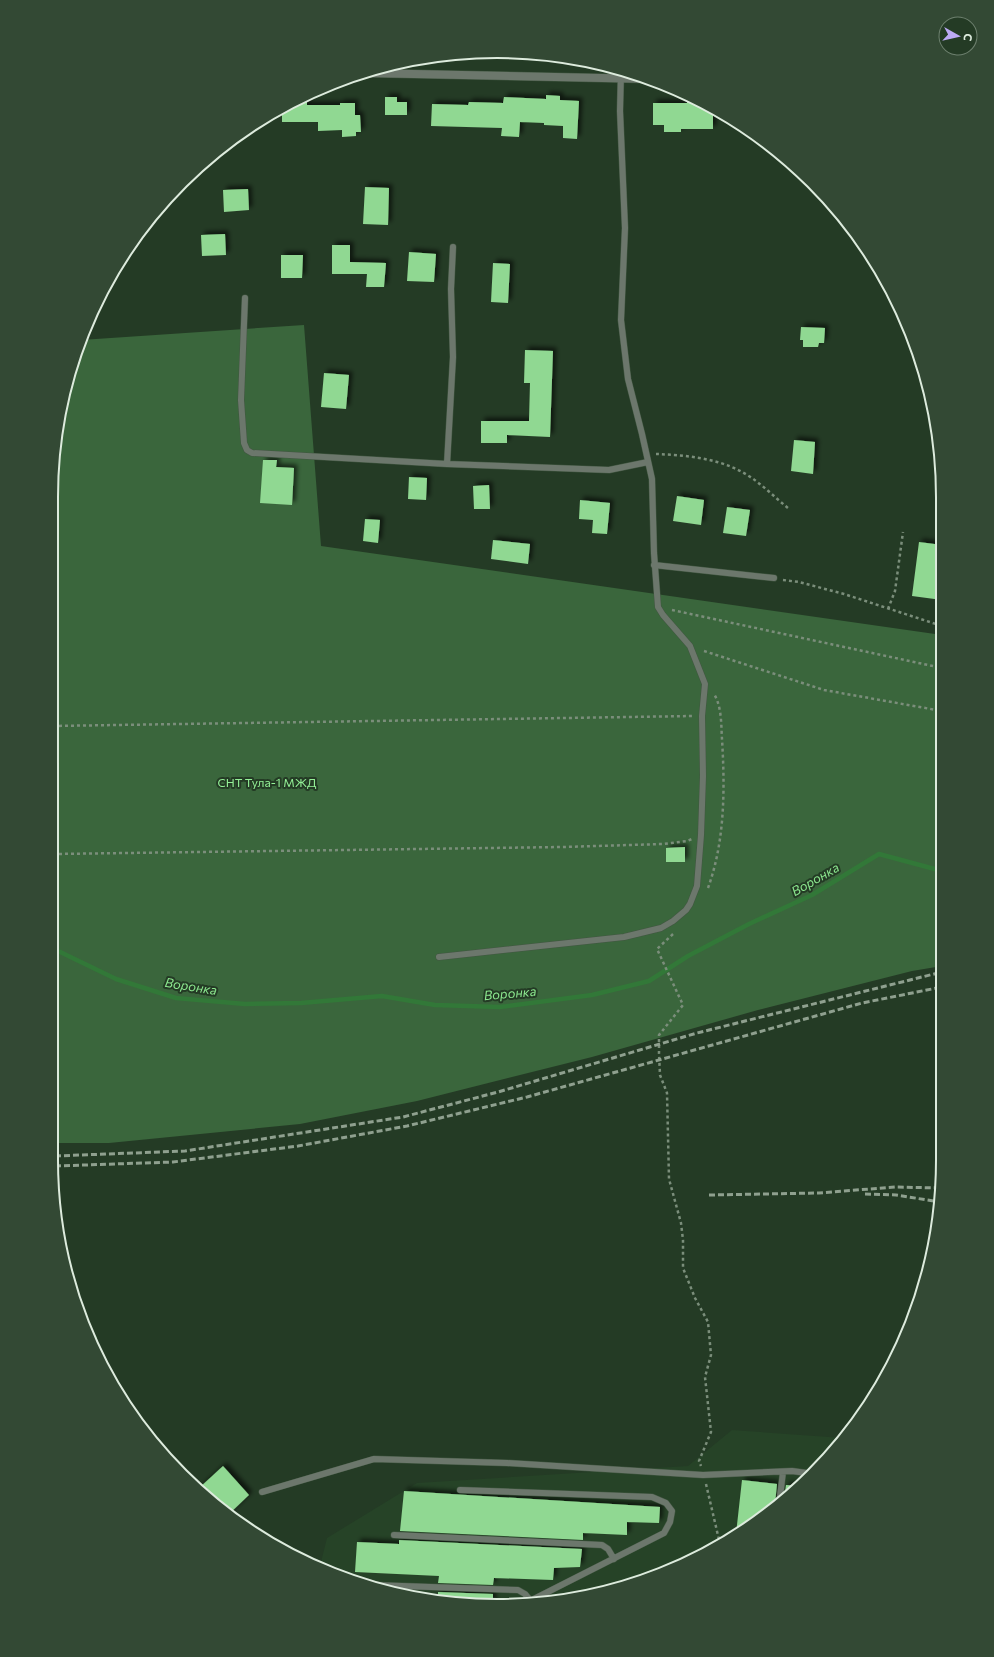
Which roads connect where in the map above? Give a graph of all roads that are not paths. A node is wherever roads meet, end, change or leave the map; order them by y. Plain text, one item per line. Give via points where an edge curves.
1 (383, 73) edge
2 (618, 75) edge
3 (620, 75) edge
4 (453, 247) dead end
5 (245, 298) dead end
6 (648, 462) junction
7 (447, 464) junction
8 (654, 565) junction
9 (774, 578) road end
10 (439, 957) dead end
11 (783, 1472) junction
12 (804, 1473) edge
13 (460, 1490) dead end
14 (262, 1492) dead end
15 (780, 1495) edge
16 (394, 1535) dead end
17 (614, 1559) junction
18 (389, 1586) edge
19 (536, 1597) edge
20 (528, 1598) edge

1 - 2 street
3 - 6 lane via 625,228 621,320 628,379
4 - 7 lane via 453,357
5 - 7 lane via 241,400 244,443 247,450 254,453
6 - 7 lane via 609,470
6 - 8 lane via 652,479
8 - 9 lane
8 - 10 lane via 658,607 690,646 705,684 702,716 701,835 697,886 690,904 680,916 661,928 624,937
11 - 12 lane
11 - 14 lane via 703,1476 507,1463 374,1459
11 - 15 lane
13 - 17 lane via 652,1497 666,1502 672,1511 664,1533
16 - 17 lane via 602,1545
17 - 19 lane
18 - 20 lane via 518,1590

